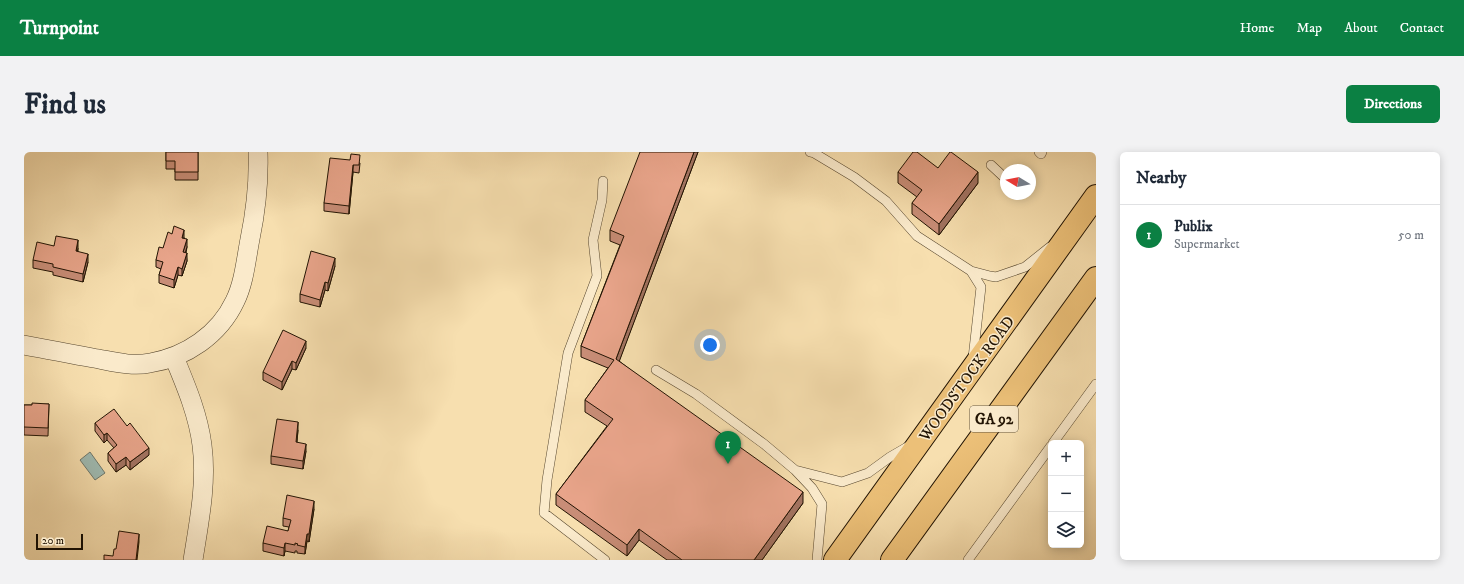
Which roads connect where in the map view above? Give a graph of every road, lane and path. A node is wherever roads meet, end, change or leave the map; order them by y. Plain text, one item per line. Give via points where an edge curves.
1 (258, 152) edge
2 (813, 152) edge
3 (1038, 152) edge
4 (1042, 152) edge
5 (991, 165) dead end
6 (1000, 173) edge
7 (602, 180) dead end
8 (1096, 196) edge
9 (1073, 228) junction
10 (971, 271) junction
11 (1096, 278) edge
12 (24, 345) edge
13 (174, 357) junction
14 (972, 369) junction
15 (656, 370) dead end
16 (1096, 384) edge
17 (922, 438) junction
18 (1055, 440) edge
19 (1048, 450) edge
20 (795, 470) junction
21 (193, 560) edge
22 (605, 560) edge
23 (817, 560) edge
24 (835, 560) edge
25 (892, 560) edge
26 (968, 560) edge

1 - 13 street via 256,208 243,276 235,301 219,326 199,344
2 - 10 lane via 854,177 886,201 917,236
3 - 4 lane
5 - 6 lane
7 - 22 lane via 602,200 593,240 597,276 568,353 544,513
8 - 9 main road, WOODSTOCK ROAD / GA 92
9 - 10 lane via 1025,267 996,276
9 - 14 main road, WOODSTOCK ROAD / GA 92
10 - 14 lane via 981,287
11 - 25 main road, GA 92
12 - 13 street via 124,364 149,364
13 - 21 street via 193,404 202,444 203,489
14 - 17 main road, WOODSTOCK ROAD / GA 92
15 - 20 lane via 696,394
16 - 18 lane
17 - 20 lane via 868,473 842,482
17 - 24 main road, WOODSTOCK ROAD / GA 92
19 - 26 lane
20 - 23 lane via 812,488 822,504

